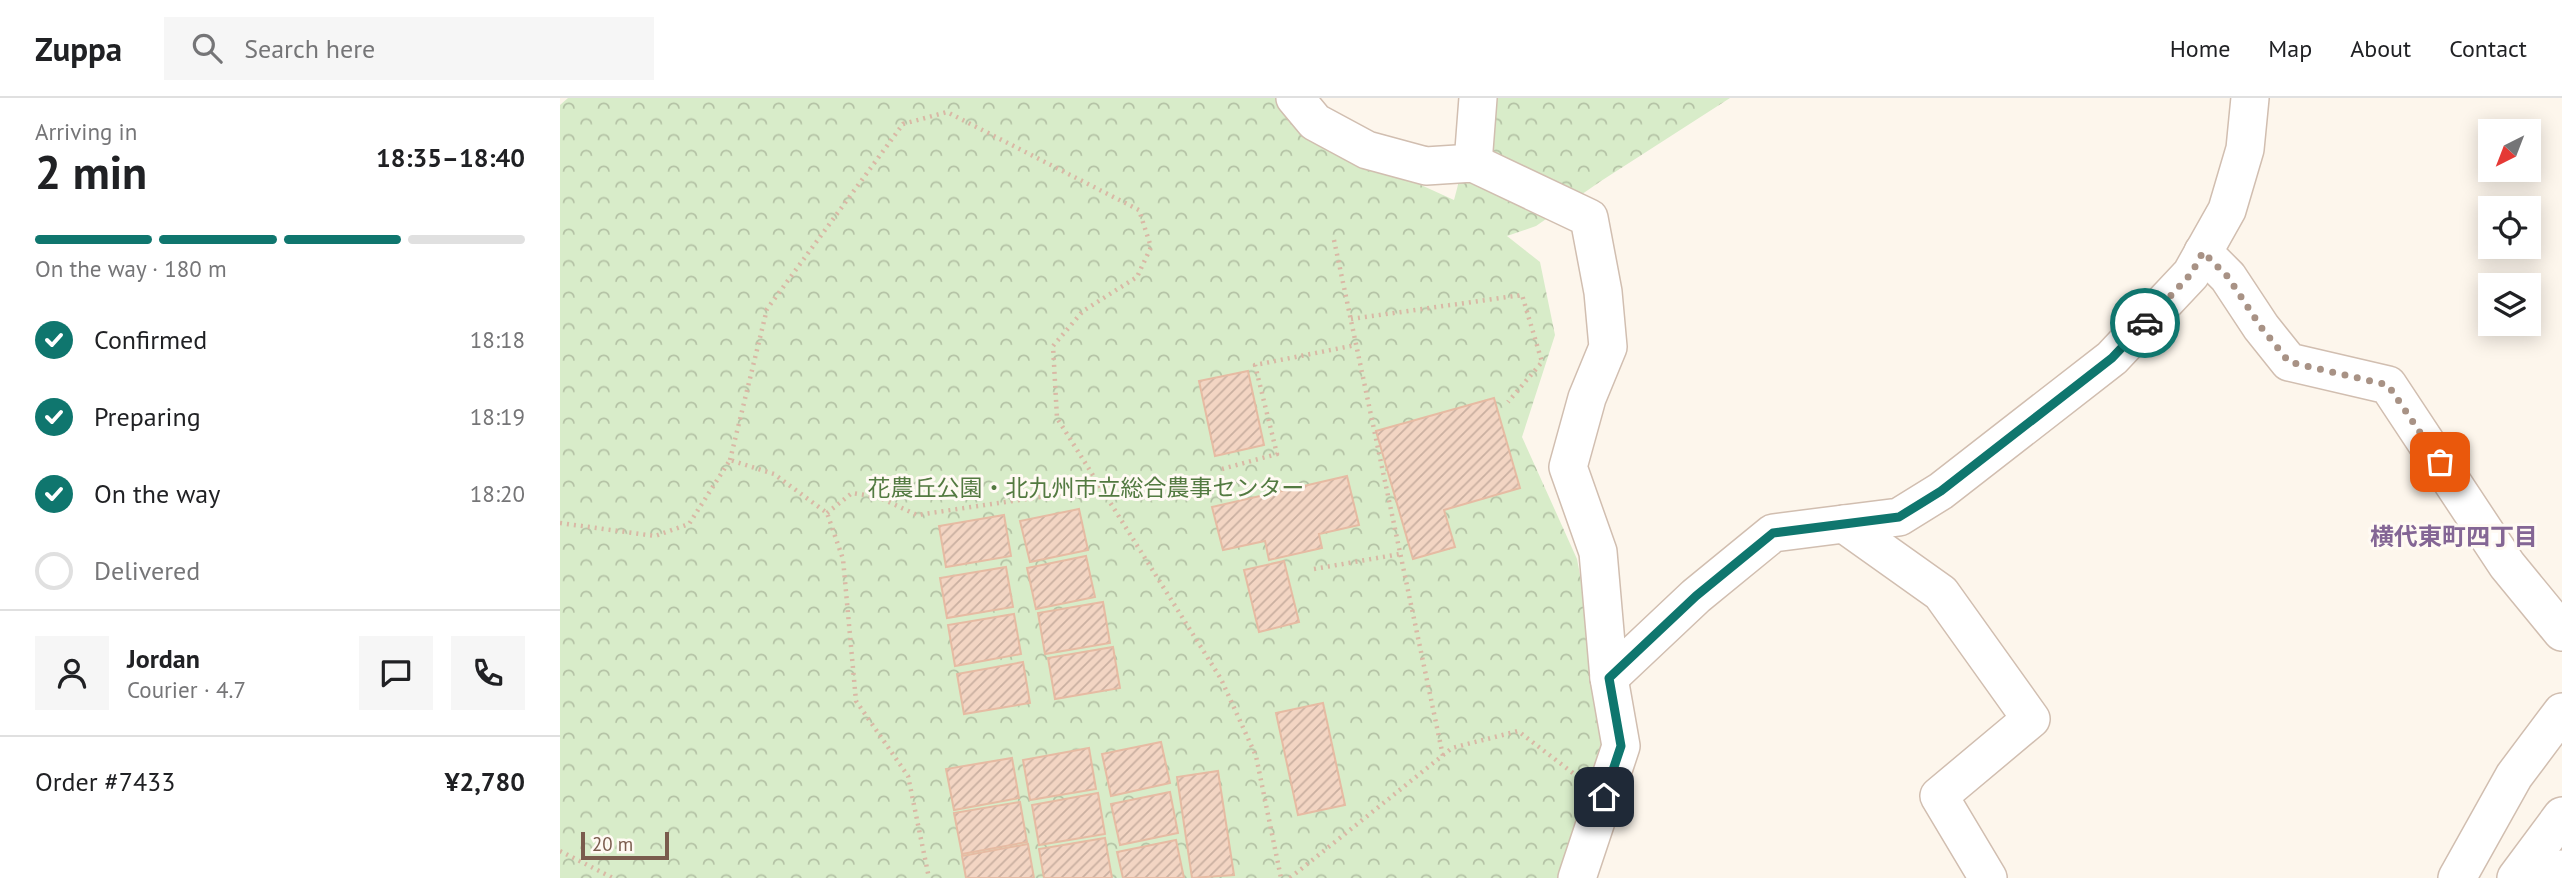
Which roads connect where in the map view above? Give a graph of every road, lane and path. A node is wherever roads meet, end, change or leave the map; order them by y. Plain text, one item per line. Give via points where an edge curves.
1 (1295, 98) edge
2 (1478, 98) edge
3 (2250, 98) edge
4 (1473, 163) junction
5 (1334, 240) dead end
6 (2203, 252) junction
7 (1351, 319) junction
8 (1356, 345) junction
9 (1508, 402) dead end
10 (730, 460) junction
11 (1222, 469) dead end
12 (1101, 488) junction
13 (827, 513) junction
14 (560, 523) edge
15 (1844, 524) junction
16 (1400, 554) junction
17 (1314, 569) dead end
18 (2562, 632) edge
19 (1609, 678) junction
20 (2562, 712) edge
21 (1443, 756) junction
22 (1604, 797) junction
23 (2562, 816) edge
24 (560, 851) edge
25 (2562, 869) edge
26 (613, 878) edge
27 (929, 878) edge
28 (1281, 878) edge
29 (1290, 878) edge
30 (1577, 878) edge
31 (1988, 878) edge
32 (2457, 878) edge
33 (2516, 878) edge
34 (2556, 878) edge

1 - 4 street via 1315,122 1367,150 1426,166
2 - 4 street
3 - 6 street via 2245,149 2227,210
4 - 19 street via 1588,218 1608,347 1587,398 1568,467 1598,552
5 - 7 path
6 - 15 street via 2191,274 2112,358 1941,491 1899,517
6 - 18 street via 2228,277 2289,362 2388,385 2507,565
7 - 8 path
7 - 9 path via 1522,295 1542,362
8 - 11 path via 1255,365 1277,454
8 - 16 path
10 - 12 path via 767,309 903,124 947,112 1139,210 1151,247 1137,277 1083,312 1053,346 1056,418
10 - 13 path via 774,474
10 - 14 path via 689,524 655,536
12 - 13 path via 917,515 878,497 852,493
12 - 28 path via 1221,679 1256,756
13 - 27 path via 843,559 856,701 908,776
15 - 19 street via 1773,533 1696,596
15 - 31 street via 1941,593 2031,719 1938,796
16 - 17 path
16 - 21 path
19 - 22 street via 1621,746
20 - 32 street via 2514,776
21 - 22 path via 1452,748 1518,731
21 - 29 path
22 - 30 street
23 - 33 street
24 - 26 path
25 - 34 street

